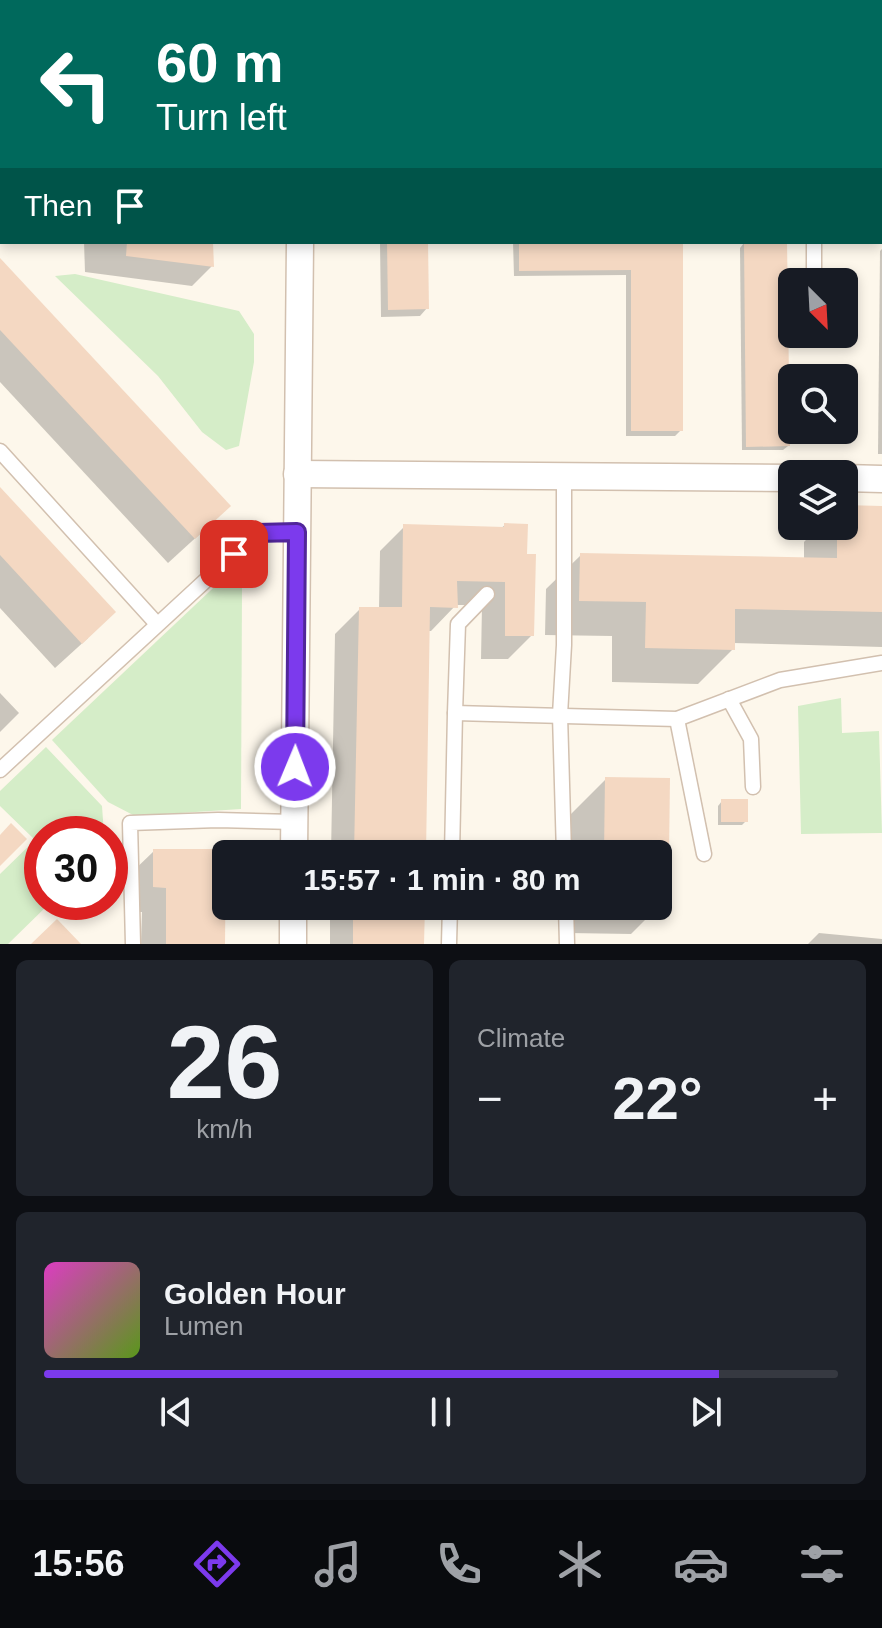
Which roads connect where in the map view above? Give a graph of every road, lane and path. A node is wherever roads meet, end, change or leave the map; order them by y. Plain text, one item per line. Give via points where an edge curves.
1 (300, 244) edge
2 (814, 244) edge
3 (814, 268) edge
4 (0, 451) edge
5 (297, 474) junction
6 (564, 476) junction
7 (778, 478) edge
8 (858, 478) edge
9 (882, 479) edge
10 (297, 532) junction
11 (487, 594) dead end
12 (157, 624) junction
13 (882, 663) edge
14 (729, 699) junction
15 (455, 713) junction
16 (560, 715) junction
17 (677, 719) junction
18 (0, 770) edge
19 (753, 787) dead end
20 (294, 822) junction
21 (294, 840) edge
22 (452, 840) edge
23 (564, 840) edge
24 (704, 854) dead end
25 (293, 920) edge
26 (450, 920) edge
27 (566, 920) edge
28 (133, 944) edge
29 (293, 944) edge
30 (449, 944) edge
31 (567, 944) edge

1 - 5 street
2 - 3 lane
4 - 12 lane
5 - 6 street
5 - 10 street
6 - 7 street
6 - 16 lane
8 - 9 street
10 - 12 lane via 257,533
10 - 20 street
11 - 15 lane via 458,624
12 - 18 lane
13 - 14 lane via 780,680
14 - 17 lane
14 - 19 lane via 751,739
15 - 16 lane
15 - 22 lane
16 - 17 lane
16 - 23 lane
17 - 24 lane
20 - 21 street
20 - 28 lane via 130,823
25 - 29 street
26 - 30 lane
27 - 31 lane

